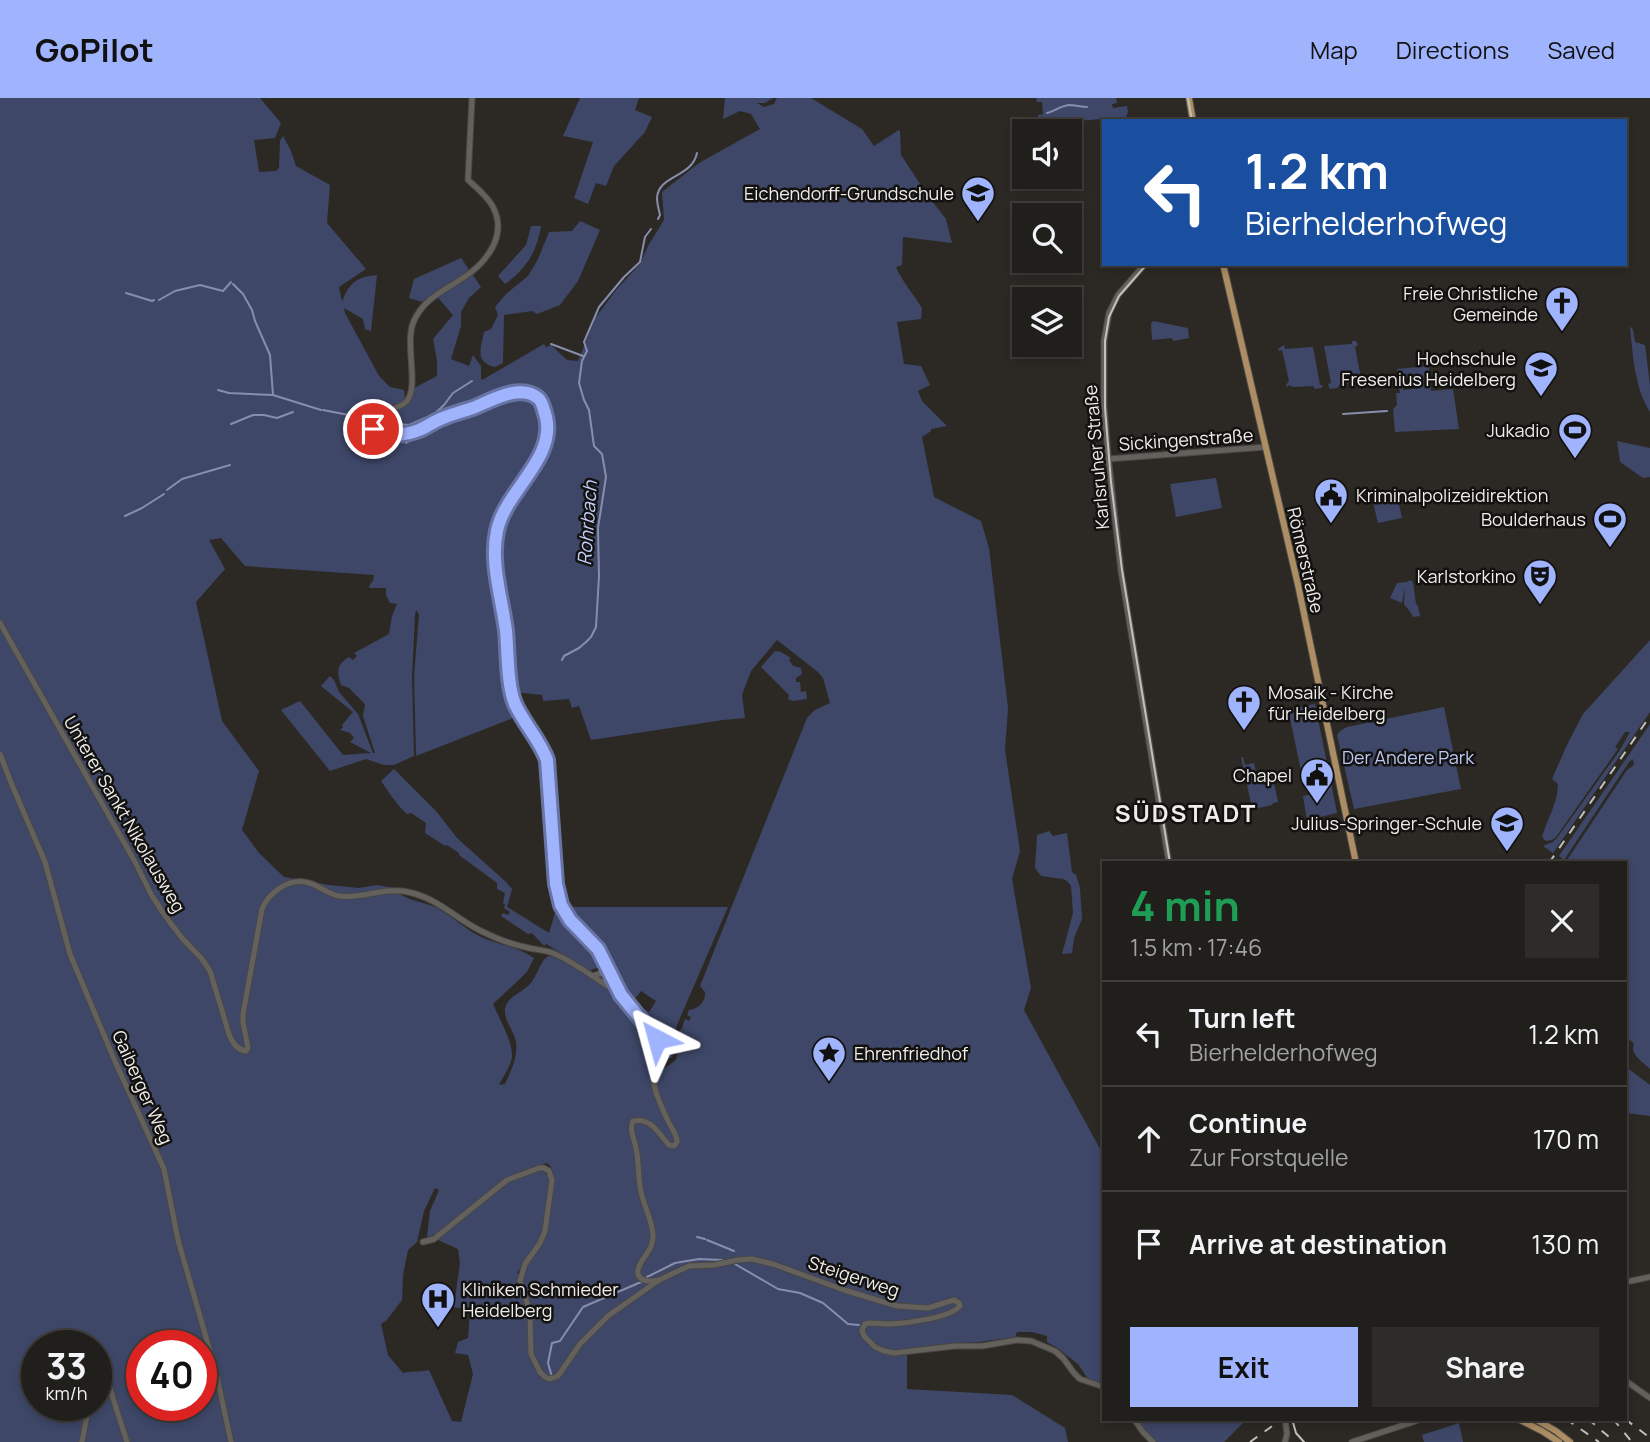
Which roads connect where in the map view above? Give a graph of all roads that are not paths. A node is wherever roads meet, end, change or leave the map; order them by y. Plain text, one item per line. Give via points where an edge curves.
1 (472, 98) edge
2 (1189, 98) edge
3 (1193, 119) edge
4 (1143, 266) edge
5 (1223, 266) edge
6 (1266, 447) junction
7 (1108, 459) junction
8 (0, 623) edge
9 (0, 754) edge
10 (1169, 861) edge
11 (1356, 861) edge
12 (606, 965) junction
13 (592, 976) junction
14 (621, 995) junction
15 (423, 1242) dead end
16 (1650, 1277) edge
17 (659, 1280) junction
18 (1627, 1282) edge
19 (1627, 1382) edge
20 (1102, 1386) edge
21 (112, 1395) edge
22 (1650, 1398) edge
23 (86, 1421) edge
24 (1135, 1421) edge
25 (1285, 1421) edge
26 (1416, 1421) edge
27 (1523, 1421) edge
28 (1538, 1421) edge
29 (1553, 1433) junction
30 (82, 1442) edge
31 (127, 1442) edge
32 (231, 1442) edge
33 (1153, 1442) edge
34 (1284, 1442) edge
35 (1352, 1442) edge
36 (1559, 1442) edge
37 (1570, 1442) edge

1 - 12 street via 468,180 493,206 498,224 495,243 480,264 432,297 417,316 410,340 410,396 400,407 374,416 371,425 380,433 405,433 510,393 534,396 543,405 547,438 502,514 496,566 513,696 547,763 558,897 567,916
2 - 3 main road
4 - 7 street, Karlsruher Straße via 1118,295 1106,324
5 - 6 main road, Römerstraße
6 - 7 street, Sickingenstraße
6 - 11 main road, Römerstraße
7 - 10 street, Karlsruher Straße via 1121,569
8 - 13 street, Unterer Sankt Nikolausweg via 152,896 208,966 230,1037 238,1047 246,1051 248,1046 243,1014 261,911 272,893 294,883 308,883 337,896 386,891 421,895 486,934 554,953
9 - 32 street, Gaiberger Weg via 46,866 70,954 164,1169
12 - 13 street via 602,973
12 - 14 street
13 - 14 street
14 - 17 street via 661,1045 663,1058 653,1084 677,1139 676,1145 670,1146 647,1123 638,1119 631,1124 653,1235 638,1273 644,1280
15 - 17 street via 510,1179 541,1168 549,1171 552,1180 545,1231 520,1281 530,1312 531,1354 540,1372 550,1379 558,1376 598,1325
16 - 18 street
17 - 20 street, Steigerweg via 688,1266 748,1259 897,1306 928,1308 955,1300 960,1306 955,1311 904,1323 867,1323 862,1333 875,1347 894,1353 1031,1341 1055,1351 1080,1379
19 - 22 street
21 - 31 street
23 - 30 street
24 - 33 street
25 - 34 street
26 - 35 street
27 - 29 main road
28 - 29 main road
29 - 36 main road
29 - 37 main road

